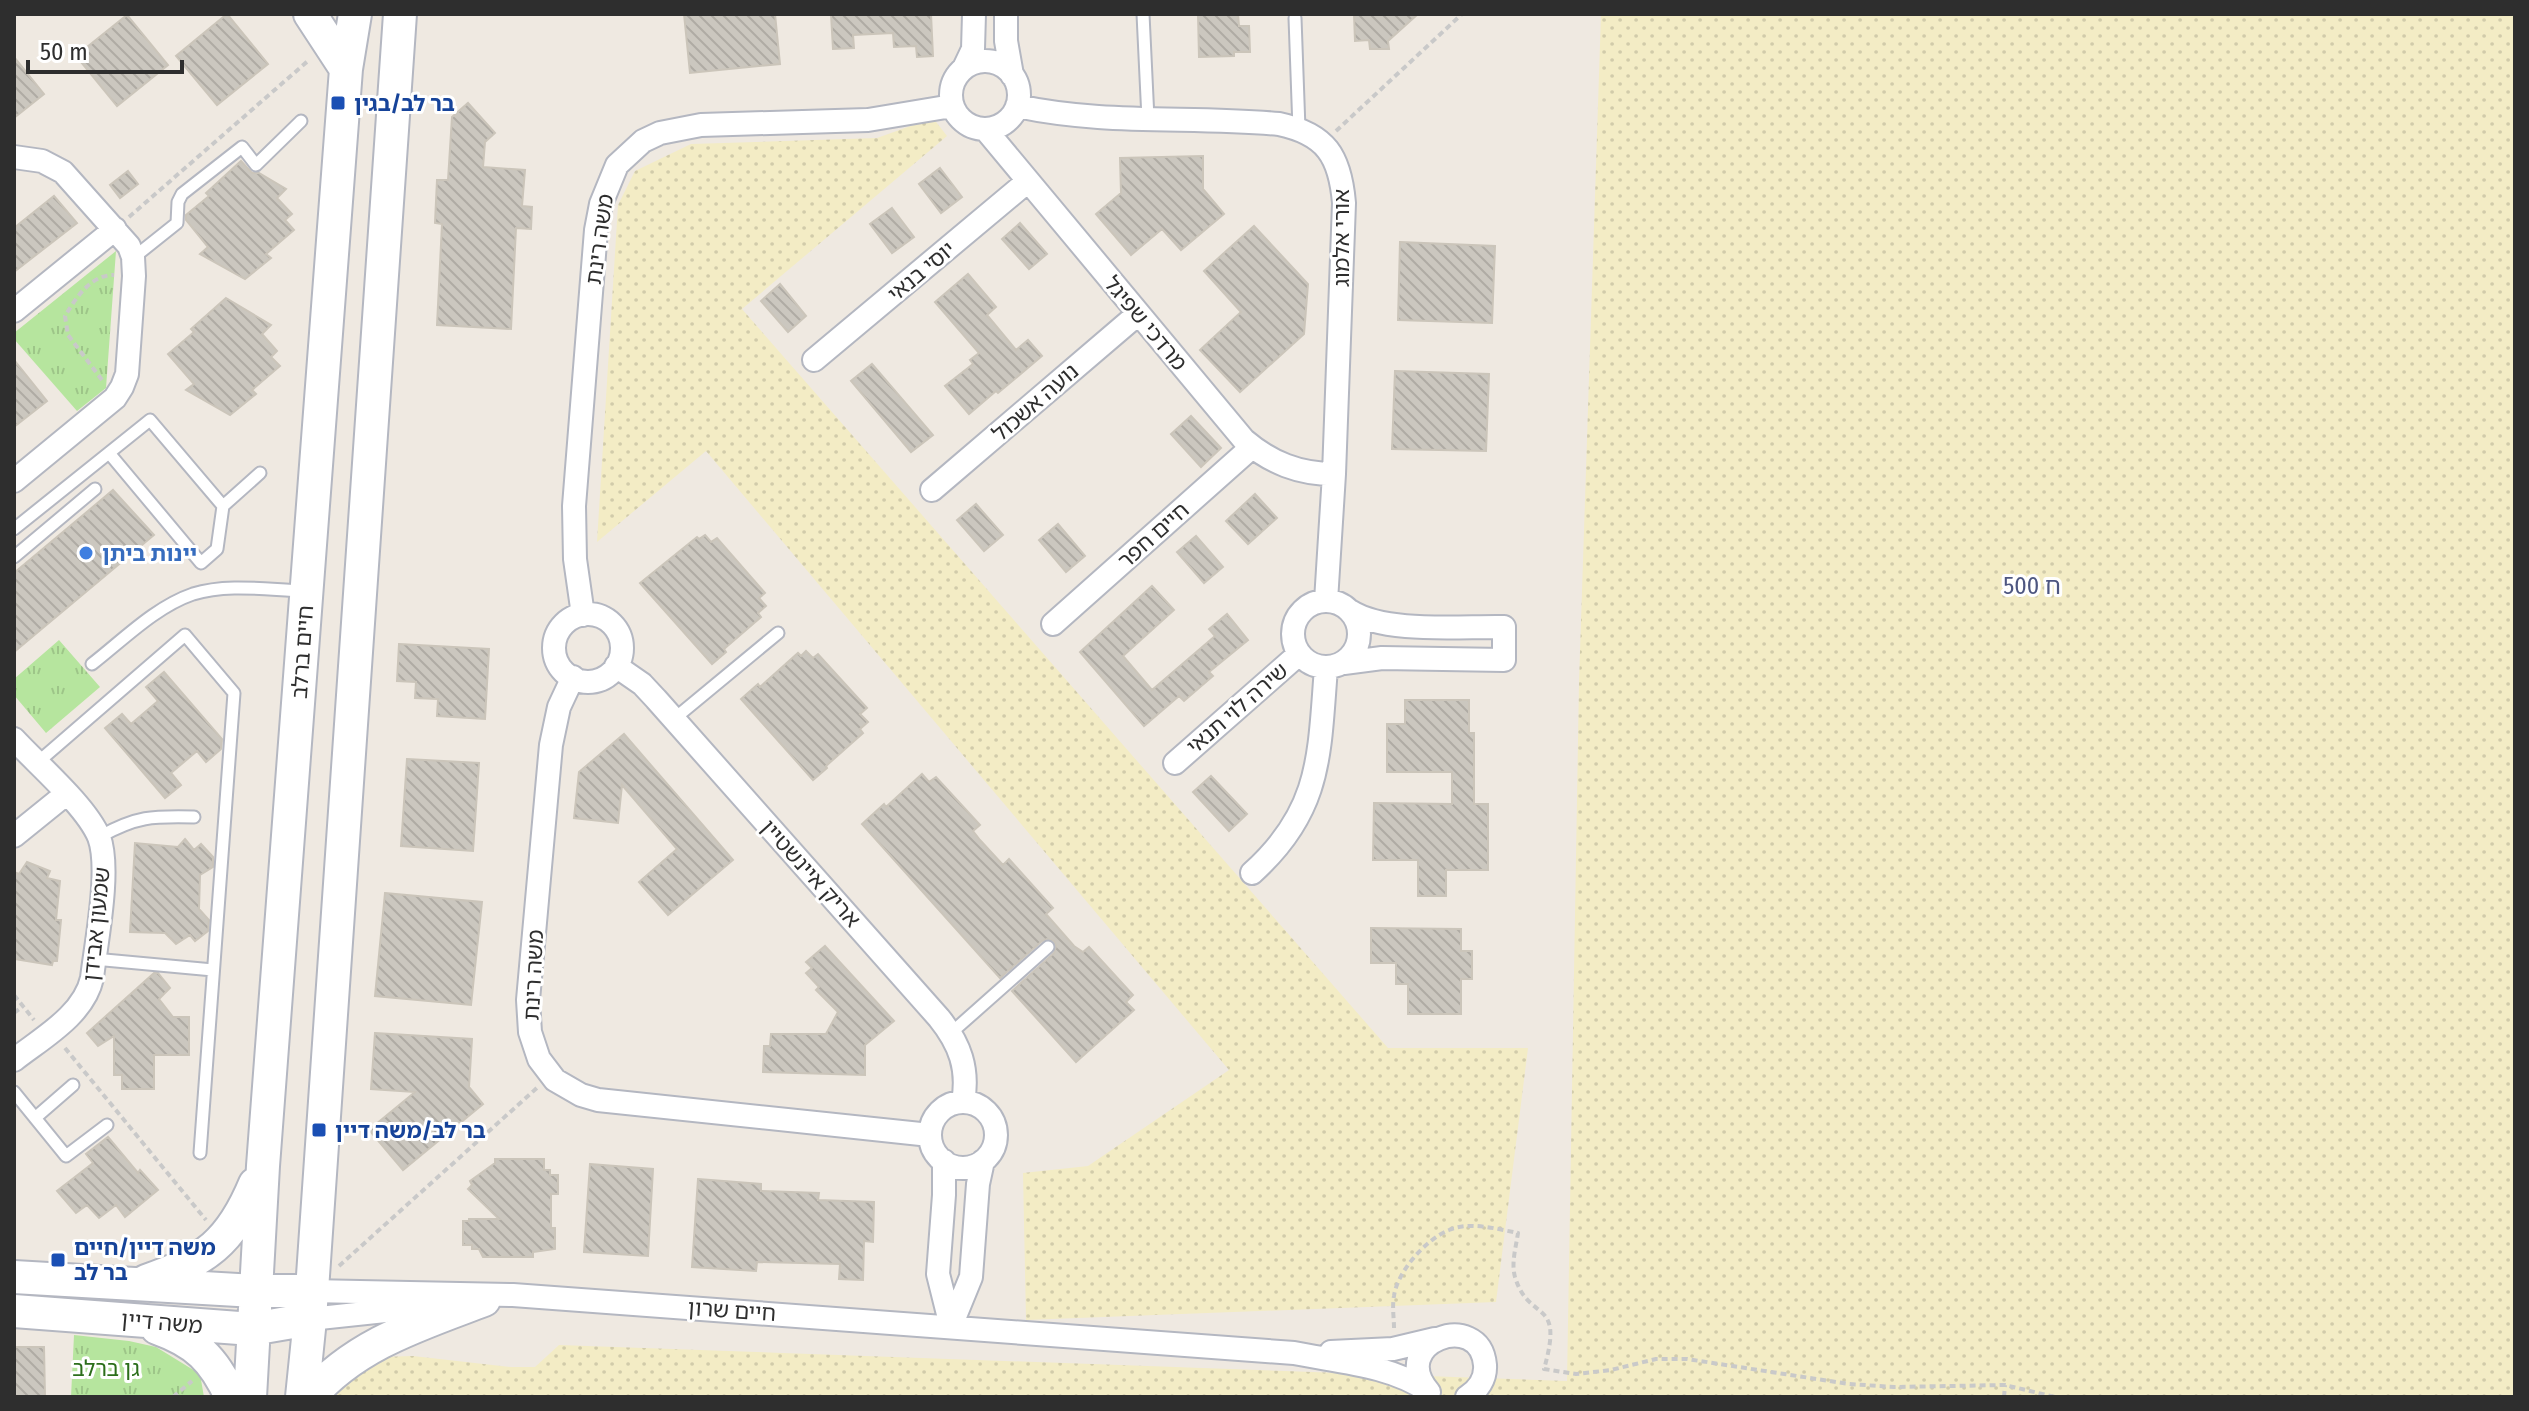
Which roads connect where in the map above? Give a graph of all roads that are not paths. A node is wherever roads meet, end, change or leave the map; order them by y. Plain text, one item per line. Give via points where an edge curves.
1 (310, 14) edge
2 (355, 14) edge
3 (400, 14) edge
4 (974, 14) edge
5 (1006, 14) edge
6 (1143, 14) edge
7 (1295, 18) dead end
8 (338, 55) junction
9 (964, 68) junction
10 (1012, 75) junction
11 (952, 106) junction
12 (1017, 106) junction
13 (1148, 119) junction
14 (301, 121) dead end
15 (985, 129) junction
16 (1299, 129) junction
17 (14, 157) edge
18 (1028, 181) junction
19 (115, 229) junction
20 (134, 267) junction
21 (14, 311) edge
22 (1138, 314) junction
23 (814, 360) dead end
24 (1252, 447) junction
25 (109, 453) junction
26 (260, 473) dead end
27 (1334, 474) junction
28 (14, 481) edge
29 (95, 489) dead end
30 (932, 490) dead end
31 (223, 506) junction
32 (14, 529) edge
33 (14, 557) edge
34 (306, 592) junction
35 (1326, 601) junction
36 (1350, 611) junction
37 (583, 615) junction
38 (1053, 624) dead end
39 (778, 633) dead end
40 (1299, 654) junction
41 (92, 664) dead end
42 (1335, 665) junction
43 (616, 666) junction
44 (573, 677) junction
45 (674, 719) junction
46 (14, 739) edge
47 (36, 763) junction
48 (1175, 763) dead end
49 (66, 794) junction
50 (194, 817) dead end
51 (14, 836) edge
52 (99, 837) junction
53 (1252, 873) dead end
54 (1048, 947) dead end
55 (94, 959) junction
56 (213, 970) junction
57 (951, 1033) junction
58 (14, 1060) edge
59 (73, 1085) dead end
60 (14, 1092) edge
61 (963, 1102) junction
62 (35, 1118) junction
63 (107, 1125) dead end
64 (930, 1135) junction
65 (200, 1153) dead end
66 (944, 1161) junction
67 (983, 1161) junction
68 (263, 1166) junction
69 (14, 1277) edge
70 (134, 1285) junction
71 (255, 1291) junction
72 (498, 1298) junction
73 (310, 1305) junction
74 (14, 1311) edge
75 (131, 1319) junction
76 (951, 1326) junction
77 (252, 1329) junction
78 (1436, 1338) junction
79 (1294, 1353) junction
80 (1432, 1394) edge
81 (231, 1397) edge
82 (250, 1397) edge
83 (302, 1397) edge
84 (310, 1397) edge
85 (1467, 1397) edge

1 - 8 street
2 - 8 street, חיים ברלב
3 - 73 street
4 - 9 street via 973,49
5 - 10 street
6 - 13 lane
7 - 16 lane
8 - 34 street, חיים ברלב
9 - 10 street via 990,62
9 - 11 street via 952,84
10 - 12 street via 1019,89
11 - 15 street via 964,123
11 - 37 street, משה רינת via 868,120 679,128 643,141 617,165 596,230 574,506
12 - 13 street via 1069,116
12 - 15 street via 1005,123
13 - 16 street via 1260,122
14 - 20 lane via 256,165 242,147 182,194 177,223
15 - 18 street, מרדכי שפיגל
16 - 27 street, אורי אלמוג via 1322,143 1338,166 1344,203
17 - 19 street via 60,169
18 - 22 street, מרדכי שפיגל
18 - 23 street, יוסי בנאי
19 - 20 street via 127,243
19 - 21 street
20 - 28 street via 122,387
22 - 24 street, מרדכי שפיגל
22 - 30 street, נועה אשכול
24 - 27 street, מרדכי שפיגל via 1289,467
24 - 38 street, חיים חפר
25 - 31 lane via 150,420
25 - 31 lane via 201,563 217,549
25 - 32 lane
26 - 31 lane
27 - 35 street, אורי אלמוג
29 - 33 lane
34 - 41 lane via 230,588 193,594 163,609
34 - 68 street, חיים ברלב
35 - 36 street
35 - 40 street via 1311,604 1296,619 1292,634
36 - 42 street via 1359,640 1353,654
36 - 42 street via 1395,625 1504,627 1504,660 1382,658
37 - 43 street via 604,618 616,628 622,648
37 - 44 street via 565,624 555,642 558,663
39 - 45 lane
40 - 42 street via 1311,664
40 - 48 street, שירה לוי תנאי
42 - 53 street via 1310,793 1289,831
43 - 44 street via 594,681
43 - 45 street, אריק איינשטיין via 642,684
44 - 64 street, משה רינת via 559,707 551,745 528,1000 534,1046 551,1076 567,1089 598,1100
45 - 57 street, אריק איינשטיין
46 - 47 street, שמעון אבידן
47 - 49 street, שמעון אבידן
47 - 56 lane via 185,635 234,693
49 - 51 street
49 - 52 street, שמעון אבידן
50 - 52 lane via 145,817
52 - 55 street, שמעון אבידן via 103,867
54 - 57 lane
55 - 56 lane
55 - 58 street, שמעון אבידן via 85,999
56 - 65 lane
57 - 61 street, אריק איינשטיין via 966,1074
59 - 62 lane
60 - 62 lane
61 - 64 street via 940,1111
61 - 67 street via 983,1108 995,1124 995,1145
62 - 63 lane via 66,1156
64 - 66 street
66 - 67 street via 963,1168
66 - 76 street via 938,1274
67 - 76 street via 971,1277
68 - 70 street via 244,1209 222,1240 178,1270
68 - 71 street, חיים ברלב
69 - 70 street, משה דיין
70 - 71 street, משה דיין
71 - 73 street, משה דיין
71 - 77 street, חיים ברלב
72 - 73 street, חיים שרון
72 - 76 street, חיים שרון
72 - 84 street via 398,1332 334,1372
73 - 77 street, משה דיין
73 - 83 street
74 - 75 street, משה דיין
75 - 77 street, משה דיין
75 - 81 street via 176,1335 200,1351 213,1363
76 - 79 street, חיים שרון
77 - 82 street, חיים ברלב
78 - 79 street, חיים שרון via 1393,1349
78 - 80 street via 1419,1360 1420,1379
78 - 85 street via 1462,1336 1481,1353 1483,1378
79 - 80 street, חיים שרון via 1382,1370

